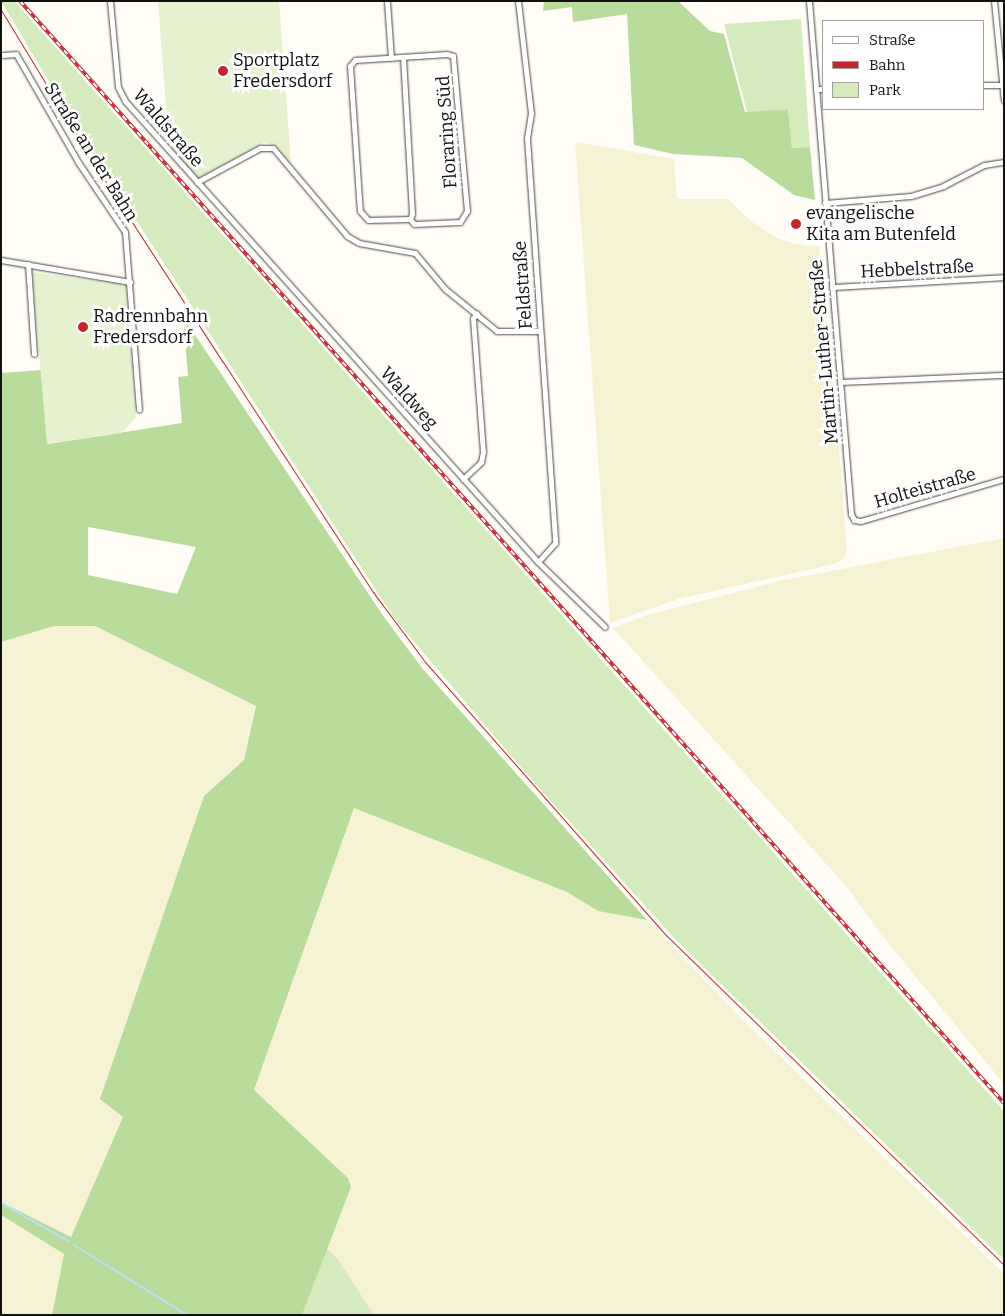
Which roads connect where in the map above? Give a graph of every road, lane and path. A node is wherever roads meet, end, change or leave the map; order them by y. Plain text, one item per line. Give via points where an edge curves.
1 (110, 1) edge
2 (387, 1) edge
3 (518, 1) edge
4 (809, 1) edge
5 (994, 1) edge
6 (3, 55) dead end
7 (403, 57) junction
8 (391, 58) junction
9 (985, 85) edge
10 (1003, 85) edge
11 (816, 89) junction
12 (822, 89) edge
13 (1004, 101) edge
14 (1004, 162) edge
15 (197, 182) junction
16 (825, 203) junction
17 (410, 219) junction
18 (1, 260) edge
19 (28, 264) junction
20 (1004, 278) edge
21 (130, 282) junction
22 (832, 288) junction
23 (477, 313) junction
24 (540, 331) junction
25 (34, 354) dead end
26 (1004, 375) edge
27 (843, 382) junction
28 (139, 409) dead end
29 (463, 479) junction
30 (1004, 479) edge
31 (854, 520) joint
32 (538, 562) junction
33 (605, 627) dead end

1 - 15 street, Waldstraße via 120,94
2 - 8 street
3 - 24 street, Feldstraße via 531,105 527,138
4 - 11 street, Martin-Luther-Straße
5 - 10 street
6 - 21 street, Straße an der Bahn via 16,54 78,162 125,232
7 - 8 street, Floraring Süd
7 - 17 street
7 - 17 street, Floraring Süd via 447,54 456,60 467,211 460,222 414,224
8 - 17 street, Floraring Süd via 355,60 350,66 360,211 368,220
9 - 10 street
10 - 13 street
11 - 12 street
11 - 16 street, Martin-Luther-Straße
14 - 16 street via 984,165 943,186 911,196
15 - 23 street via 260,148 273,148 347,236 359,243 415,253 445,289
15 - 29 street, Waldweg
16 - 22 street, Martin-Luther-Straße
18 - 19 street
19 - 21 street
19 - 25 street
20 - 22 street, Hebbelstraße
21 - 28 street
22 - 27 street, Martin-Luther-Straße
23 - 24 street via 491,327 504,333
23 - 29 street via 473,318 483,452 481,462
24 - 32 street, Feldstraße via 555,543
26 - 27 street
27 - 31 street, Martin-Luther-Straße via 849,503
29 - 32 street, Waldweg
30 - 31 street, Holteistraße via 861,521
32 - 33 street, Waldweg

